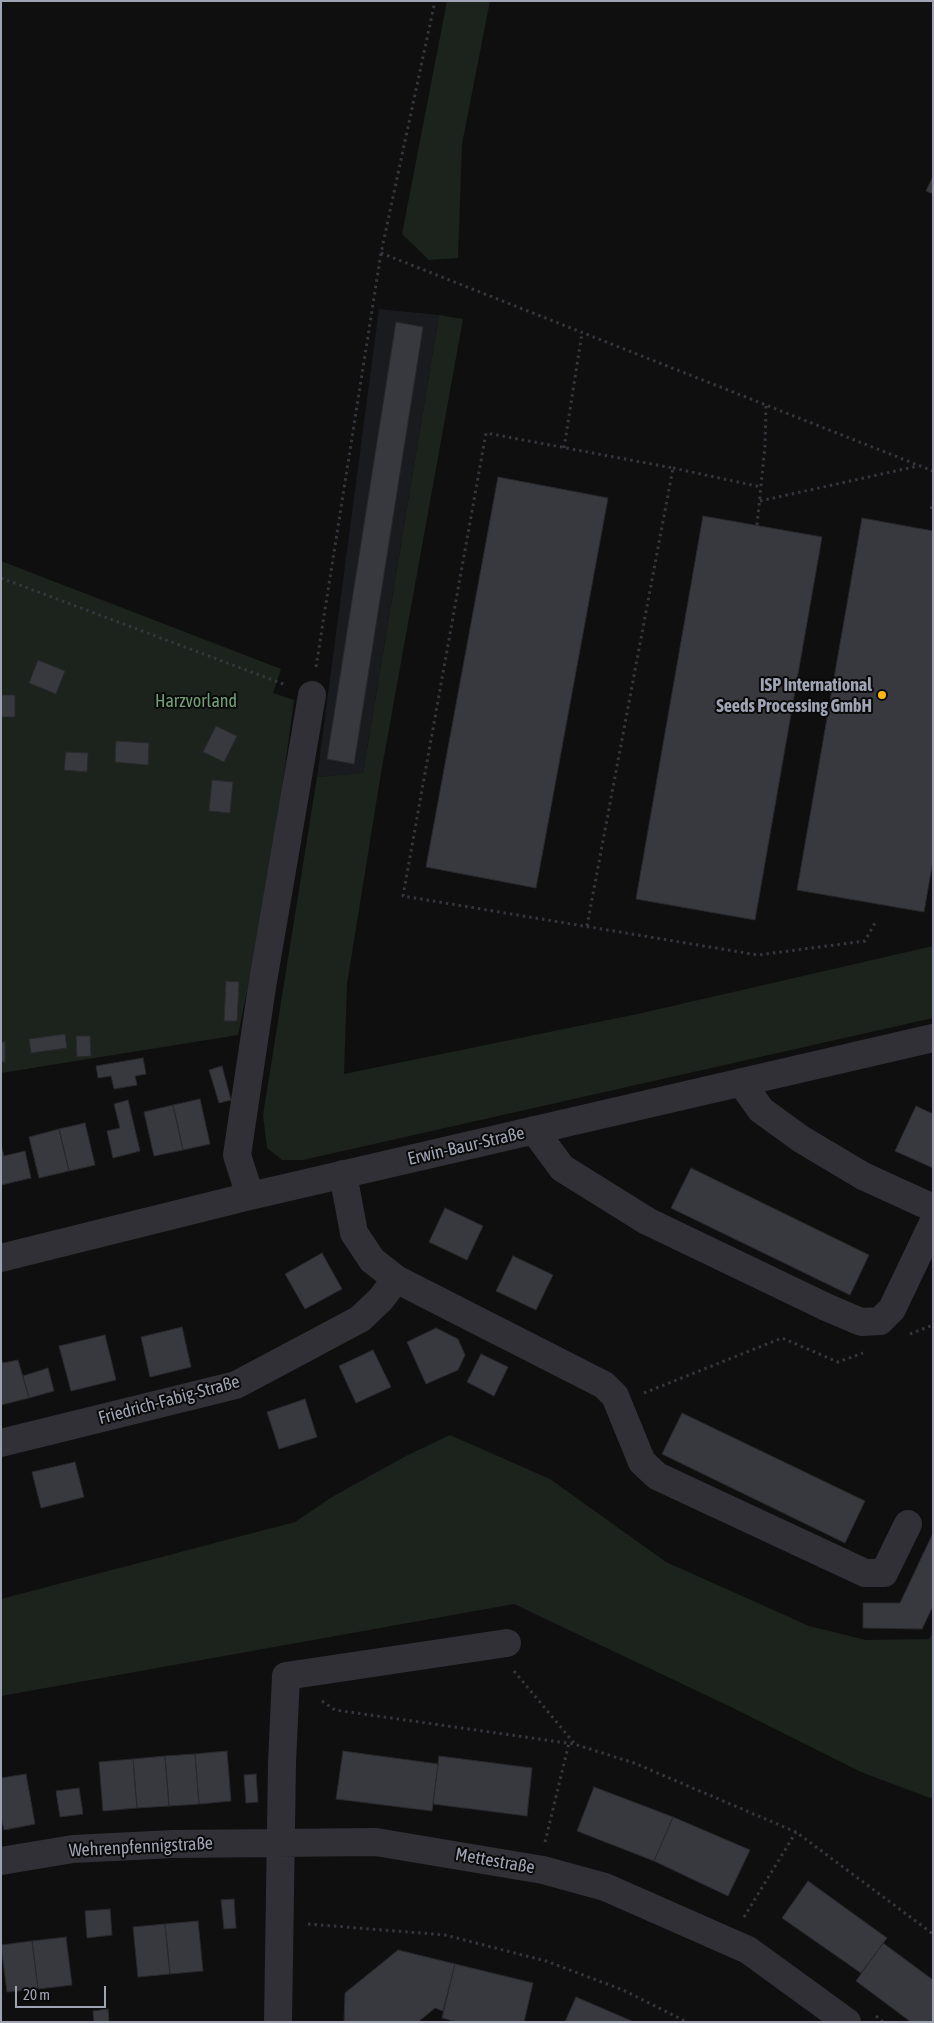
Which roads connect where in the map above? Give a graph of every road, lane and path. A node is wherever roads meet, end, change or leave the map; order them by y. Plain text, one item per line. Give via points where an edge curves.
1 (435, 1) edge
2 (381, 254) junction
3 (582, 333) junction
4 (766, 405) junction
5 (564, 448) junction
6 (918, 466) junction
7 (673, 468) junction
8 (933, 471) edge
9 (761, 487) junction
10 (760, 501) junction
11 (933, 502) edge
12 (931, 509) dead end
13 (758, 525) dead end
14 (1, 578) edge
15 (312, 695) junction
16 (876, 921) dead end
17 (587, 926) junction
18 (933, 1038) edge
19 (741, 1082) junction
20 (534, 1130) junction
21 (343, 1174) junction
22 (250, 1196) junction
23 (933, 1208) edge
24 (933, 1223) edge
25 (1, 1258) edge
26 (396, 1279) junction
27 (933, 1325) edge
28 (907, 1335) dead end
29 (864, 1352) dead end
30 (618, 1403) junction
31 (1, 1443) edge
32 (908, 1524) dead end
33 (507, 1643) dead end
34 (513, 1671) dead end
35 (308, 1673) junction
36 (569, 1743) junction
37 (574, 1744) junction
38 (796, 1832) junction
39 (282, 1844) junction
40 (1, 1861) edge
41 (539, 1869) junction
42 (743, 1918) dead end
43 (280, 1924) junction
44 (933, 1934) edge
45 (278, 2022) edge
46 (687, 2022) edge
47 (847, 2022) edge

1 - 2 path
2 - 3 path
2 - 15 path
3 - 4 path
3 - 5 path
4 - 6 path
4 - 9 path
5 - 7 path
5 - 17 path via 486,433 403,896
6 - 8 path
6 - 10 path
7 - 9 path
7 - 17 path
9 - 10 path
10 - 13 path
11 - 12 path
14 - 15 path
15 - 22 street via 237,1155
16 - 17 path via 866,941 758,955
18 - 19 street, Erwin-Baur-Straße
19 - 20 street, Erwin-Baur-Straße
19 - 23 street via 761,1110 801,1139 863,1176
20 - 21 street, Erwin-Baur-Straße
20 - 24 street via 562,1168 647,1221 861,1322 880,1321 892,1309
21 - 22 street, Erwin-Baur-Straße
21 - 26 street via 354,1232 372,1260
22 - 25 street, Erwin-Baur-Straße
26 - 30 street via 604,1385
26 - 31 street, Friedrich-Fabig-Straße via 381,1300 360,1319 236,1385
27 - 28 path
29 - 30 path via 838,1362 782,1338
30 - 32 street via 642,1462 657,1476 865,1573 884,1573
33 - 35 street
34 - 37 path
35 - 36 path via 316,1696 335,1710
35 - 39 street via 286,1676
36 - 37 path
36 - 41 path
37 - 38 path via 634,1763
38 - 42 path
38 - 44 path
39 - 40 street, Wehrenpfennigstraße via 173,1844 73,1849
39 - 41 street, Mettestraße via 376,1842
39 - 43 street
41 - 47 street, Mettestraße via 606,1887 748,1950
43 - 45 street
43 - 46 path via 445,1935 546,1961 623,1990

